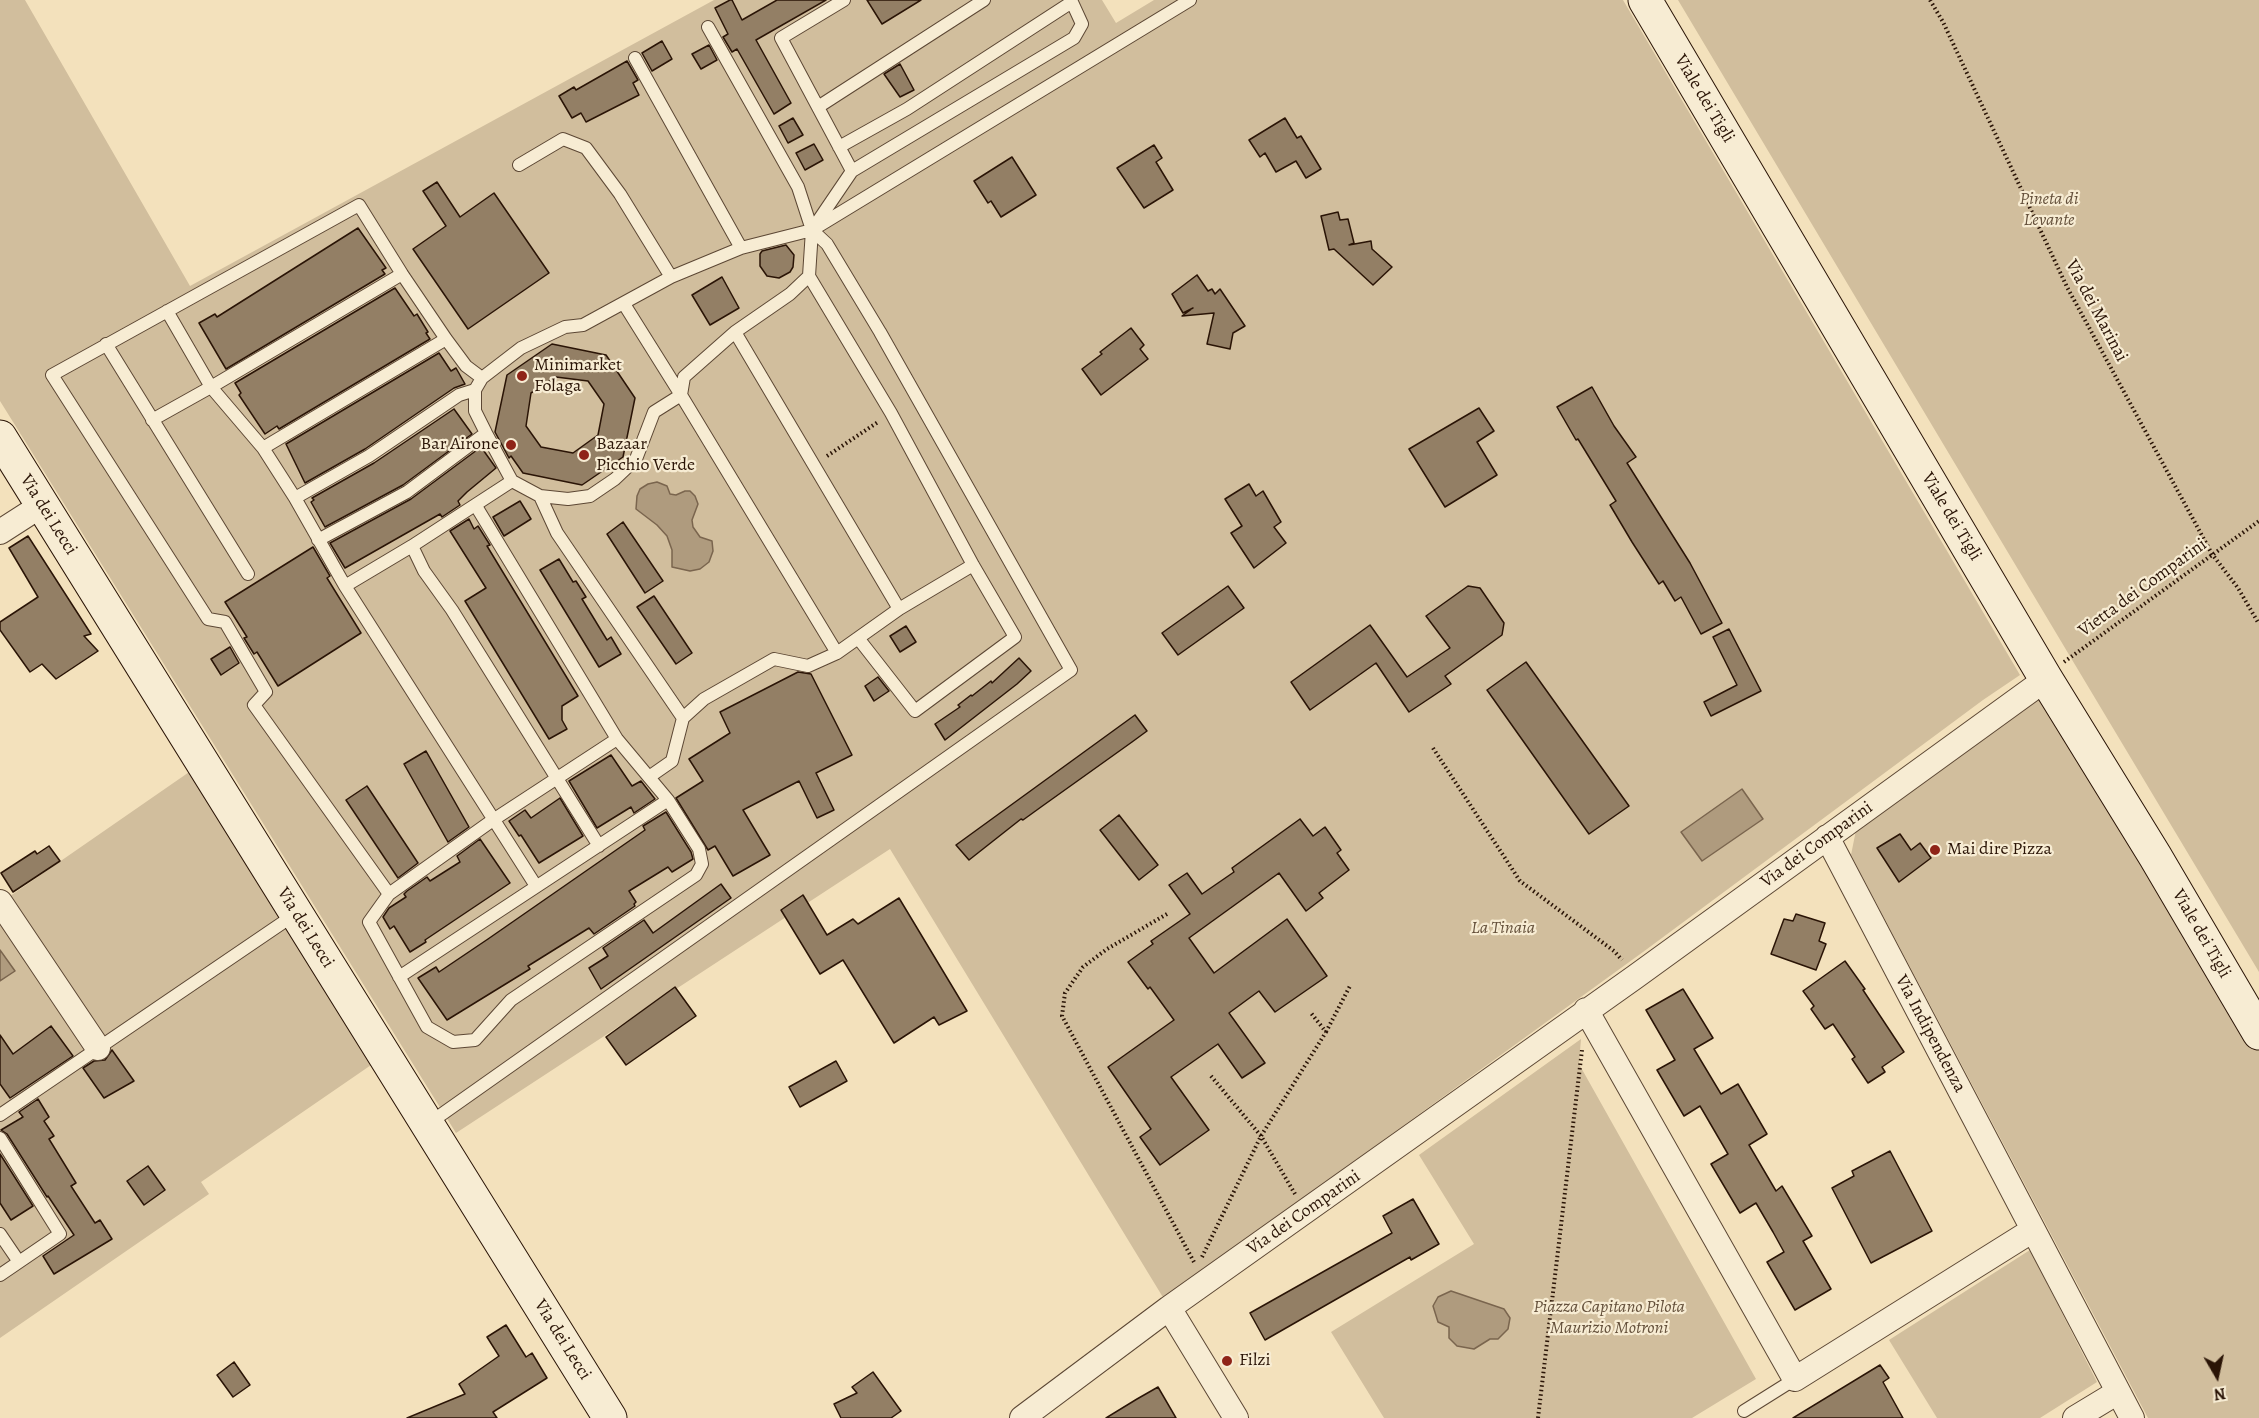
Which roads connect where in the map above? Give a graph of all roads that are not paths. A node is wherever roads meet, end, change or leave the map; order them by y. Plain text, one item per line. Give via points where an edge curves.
1 (844, 0) edge
2 (984, 0) edge
3 (1190, 0) edge
4 (1645, 0) edge
5 (1071, 1) edge
6 (708, 27) dead end
7 (635, 58) dead end
8 (818, 107) junction
9 (839, 147) junction
10 (519, 165) dead end
11 (852, 171) junction
12 (812, 230) junction
13 (741, 248) junction
14 (402, 274) junction
15 (808, 276) junction
16 (671, 278) junction
17 (624, 304) junction
18 (167, 311) junction
19 (735, 333) junction
20 (446, 339) junction
21 (106, 344) junction
22 (482, 378) junction
23 (211, 387) junction
24 (475, 390) junction
25 (681, 395) junction
26 (153, 420) junction
27 (486, 433) junction
28 (0, 437) edge
29 (263, 448) junction
30 (512, 481) junction
31 (540, 496) junction
32 (295, 498) junction
33 (42, 505) junction
34 (476, 506) junction
35 (0, 532) edge
36 (318, 540) junction
37 (412, 546) junction
38 (973, 565) junction
39 (248, 574) dead end
40 (345, 586) junction
41 (899, 609) junction
42 (858, 638) junction
43 (837, 653) junction
44 (2046, 679) junction
45 (683, 718) junction
46 (618, 739) junction
47 (649, 777) junction
48 (556, 778) junction
49 (668, 800) junction
50 (493, 820) junction
51 (1827, 837) junction
52 (599, 846) junction
53 (536, 886) junction
54 (389, 894) junction
55 (0, 902) edge
56 (296, 913) junction
57 (399, 977) junction
58 (1586, 1010) junction
59 (2259, 1033) edge
60 (98, 1048) junction
61 (0, 1115) edge
62 (427, 1124) junction
63 (0, 1138) edge
64 (2033, 1230) junction
65 (0, 1234) edge
66 (19, 1262) junction
67 (0, 1275) edge
68 (1169, 1308) junction
69 (1795, 1379) junction
70 (2118, 1392) junction
71 (1744, 1411) dead end
72 (610, 1418) edge
73 (1022, 1418) edge
74 (1236, 1418) edge
75 (2074, 1418) edge
76 (2132, 1418) edge

1 - 8 lane via 781,38
2 - 8 lane
3 - 12 lane
4 - 44 street, Viale dei Tigli
5 - 9 lane via 907,109
5 - 11 lane via 1082,24 1074,38
6 - 12 lane via 798,187
7 - 13 lane
8 - 9 lane
9 - 11 lane
10 - 16 lane via 563,139 586,148 620,194
11 - 12 lane
12 - 13 lane
12 - 15 lane
12 - 62 lane via 827,244 880,332 1071,670
13 - 16 lane
14 - 18 lane via 359,205
14 - 20 lane
14 - 23 lane
15 - 19 lane via 790,294
15 - 38 lane via 891,413
16 - 17 lane
17 - 22 lane via 521,348
17 - 25 lane
18 - 21 lane
18 - 23 lane
19 - 25 lane via 684,377
19 - 41 lane
20 - 22 lane via 466,366
20 - 29 lane
21 - 26 lane
21 - 54 lane via 52,375 208,619 225,622 266,692 254,705
22 - 24 lane
23 - 26 lane
23 - 29 lane
24 - 27 lane via 476,411
24 - 32 lane via 459,395 369,456
25 - 31 lane via 654,412 636,459 615,479 590,496
25 - 43 lane
26 - 39 lane
27 - 30 lane
27 - 36 lane via 407,492
28 - 33 street, Via dei Lecci
29 - 32 lane
30 - 31 lane
30 - 34 lane
31 - 45 lane via 557,533
32 - 36 lane
33 - 35 street
33 - 56 street, Via dei Lecci
34 - 37 lane
34 - 46 lane
36 - 40 lane
37 - 40 lane
37 - 48 lane
38 - 41 lane
38 - 42 lane via 1015,637 915,711
40 - 50 lane
41 - 42 lane
42 - 43 lane
43 - 45 lane via 808,666 774,659 704,699
44 - 51 street, Via dei Comparini
44 - 59 street, Viale dei Tigli
45 - 47 lane via 672,761
46 - 47 lane
46 - 48 lane
47 - 49 lane
48 - 50 lane
48 - 52 lane
49 - 52 lane
49 - 57 lane via 699,849 702,864 696,875 511,1000 475,1040 453,1042 427,1027
50 - 53 lane
50 - 54 lane
51 - 58 street, Via dei Comparini
51 - 64 street, Via Indipendenza
52 - 53 lane
53 - 57 lane
54 - 57 lane via 369,922
55 - 60 street
56 - 60 lane
56 - 62 street, Via dei Lecci
58 - 68 street, Via dei Comparini
58 - 69 street
60 - 61 lane
62 - 72 street, Via dei Lecci
63 - 66 lane via 60,1234
64 - 69 street
64 - 70 street, Via Indipendenza
65 - 66 lane
66 - 67 lane
68 - 73 street, Via dei Comparini
68 - 74 street
69 - 71 lane
70 - 75 street
70 - 76 street, Via Indipendenza

